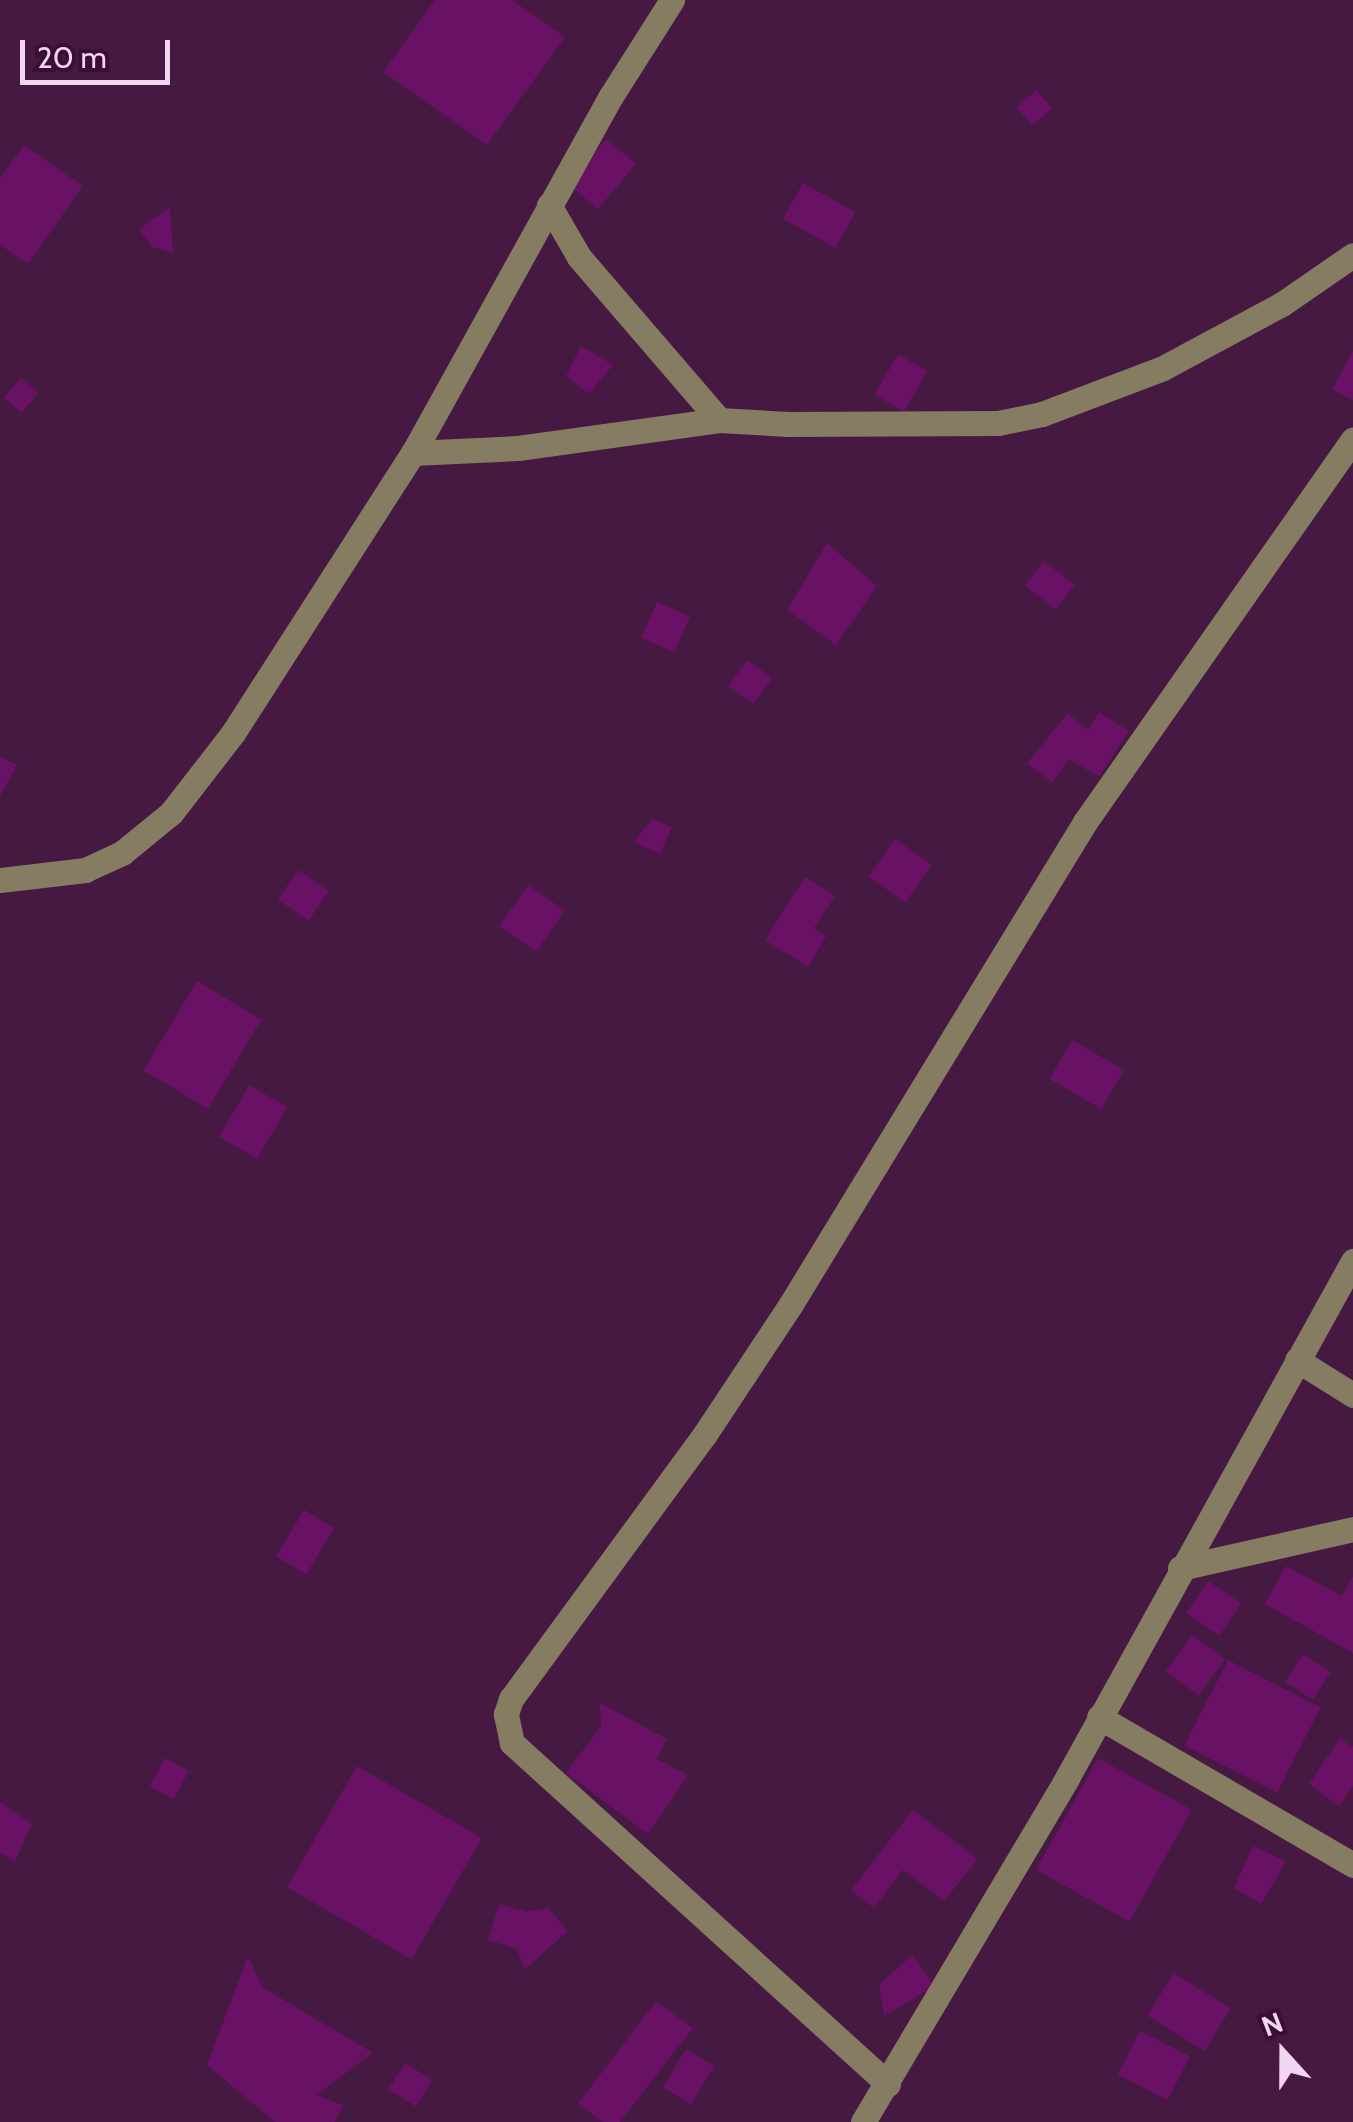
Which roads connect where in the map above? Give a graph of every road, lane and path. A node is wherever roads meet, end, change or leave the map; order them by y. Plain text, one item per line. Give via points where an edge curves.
1 (672, 0) edge
2 (549, 205) junction
3 (1353, 255) edge
4 (718, 420) junction
5 (1353, 439) edge
6 (413, 453) junction
7 (0, 880) edge
8 (1353, 1260) edge
9 (1297, 1360) junction
10 (1353, 1395) edge
11 (1353, 1529) edge
12 (1180, 1568) junction
13 (1099, 1717) junction
14 (1353, 1865) edge
15 (888, 2084) junction
16 (864, 2122) edge

1 - 2 street
2 - 4 street via 578,256
2 - 6 street
3 - 4 street via 1282,304 1163,368 1042,414 998,423
4 - 6 street via 518,448
5 - 15 street via 1085,822 780,1320 506,1714 512,1743
6 - 7 street via 233,733 171,813 122,854 84,870
8 - 9 street
9 - 10 street
9 - 12 street
11 - 12 street
12 - 13 street
13 - 14 street
13 - 15 street
15 - 16 street

